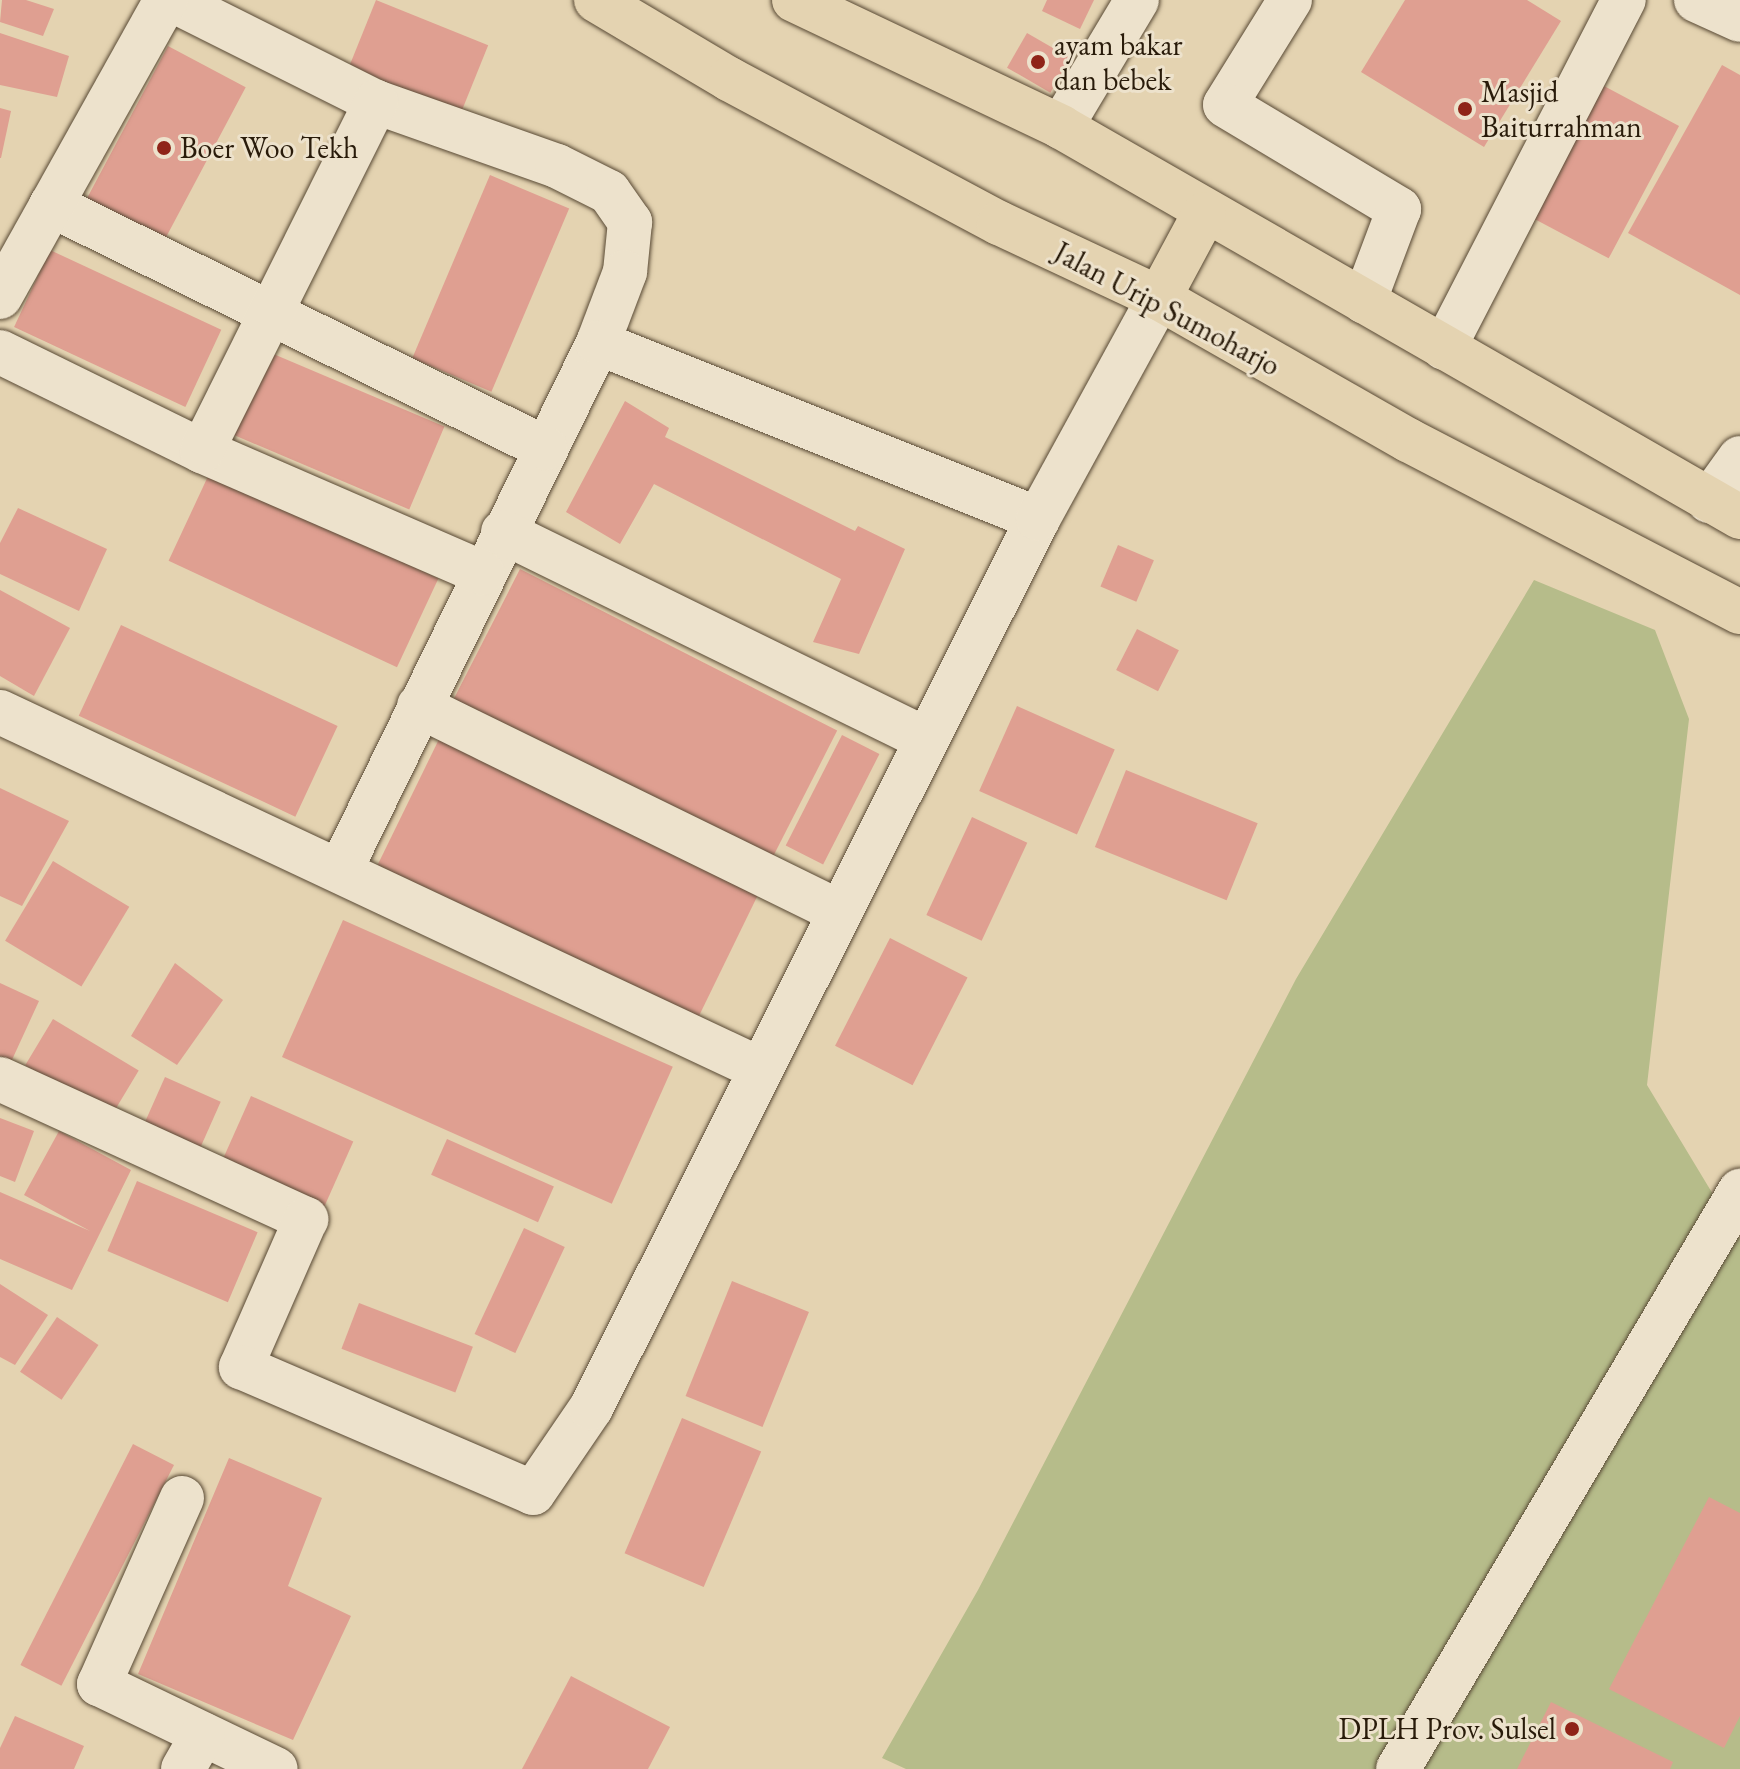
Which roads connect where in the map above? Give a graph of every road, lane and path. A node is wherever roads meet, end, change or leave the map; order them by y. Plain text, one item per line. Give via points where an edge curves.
1 (166, 0) edge
2 (172, 0) edge
3 (596, 0) edge
4 (1137, 0) edge
5 (1290, 0) edge
6 (1624, 0) edge
7 (1696, 0) edge
8 (802, 2) edge
9 (1740, 20) edge
10 (376, 102) junction
11 (1061, 127) junction
12 (51, 205) junction
13 (1204, 214) junction
14 (0, 297) edge
15 (1159, 298) junction
16 (1364, 302) junction
17 (271, 313) junction
18 (598, 343) junction
19 (1444, 348) junction
20 (0, 352) edge
21 (545, 448) junction
22 (202, 451) junction
23 (1740, 458) edge
24 (1725, 509) edge
25 (1038, 519) junction
26 (503, 532) junction
27 (483, 573) junction
28 (1740, 612) edge
29 (419, 706) junction
30 (0, 712) edge
31 (925, 739) junction
32 (341, 869) junction
33 (838, 911) junction
34 (760, 1069) junction
35 (0, 1079) edge
36 (1740, 1191) edge
37 (182, 1498) dead end
38 (193, 1751) edge
39 (276, 1769) edge
40 (1398, 1769) edge

1 - 12 street
2 - 10 street
3 - 15 highway, Jalan Urip Sumoharjo via 729,79 985,216
4 - 11 street
5 - 16 street via 1225,105 1399,209
6 - 19 street
7 - 9 street
8 - 11 highway
10 - 17 street
10 - 18 street via 557,166 609,192 630,222 625,272
11 - 13 highway
12 - 14 street
12 - 17 street
13 - 15 highway
13 - 16 highway
15 - 25 street
15 - 28 highway, Jalan Urip Sumoharjo via 1408,440
16 - 19 highway
17 - 21 street
17 - 22 street
18 - 21 street
18 - 25 street
19 - 24 highway
20 - 22 street
21 - 26 street
22 - 27 street
23 - 24 street
25 - 31 street
26 - 27 street
26 - 31 street
27 - 29 street
29 - 32 street
29 - 33 street
30 - 32 street
31 - 33 street
32 - 34 street
33 - 34 street
34 - 35 street via 591,1408 533,1493 241,1367 306,1219
36 - 40 street
37 - 38 street via 99,1684
38 - 39 street

